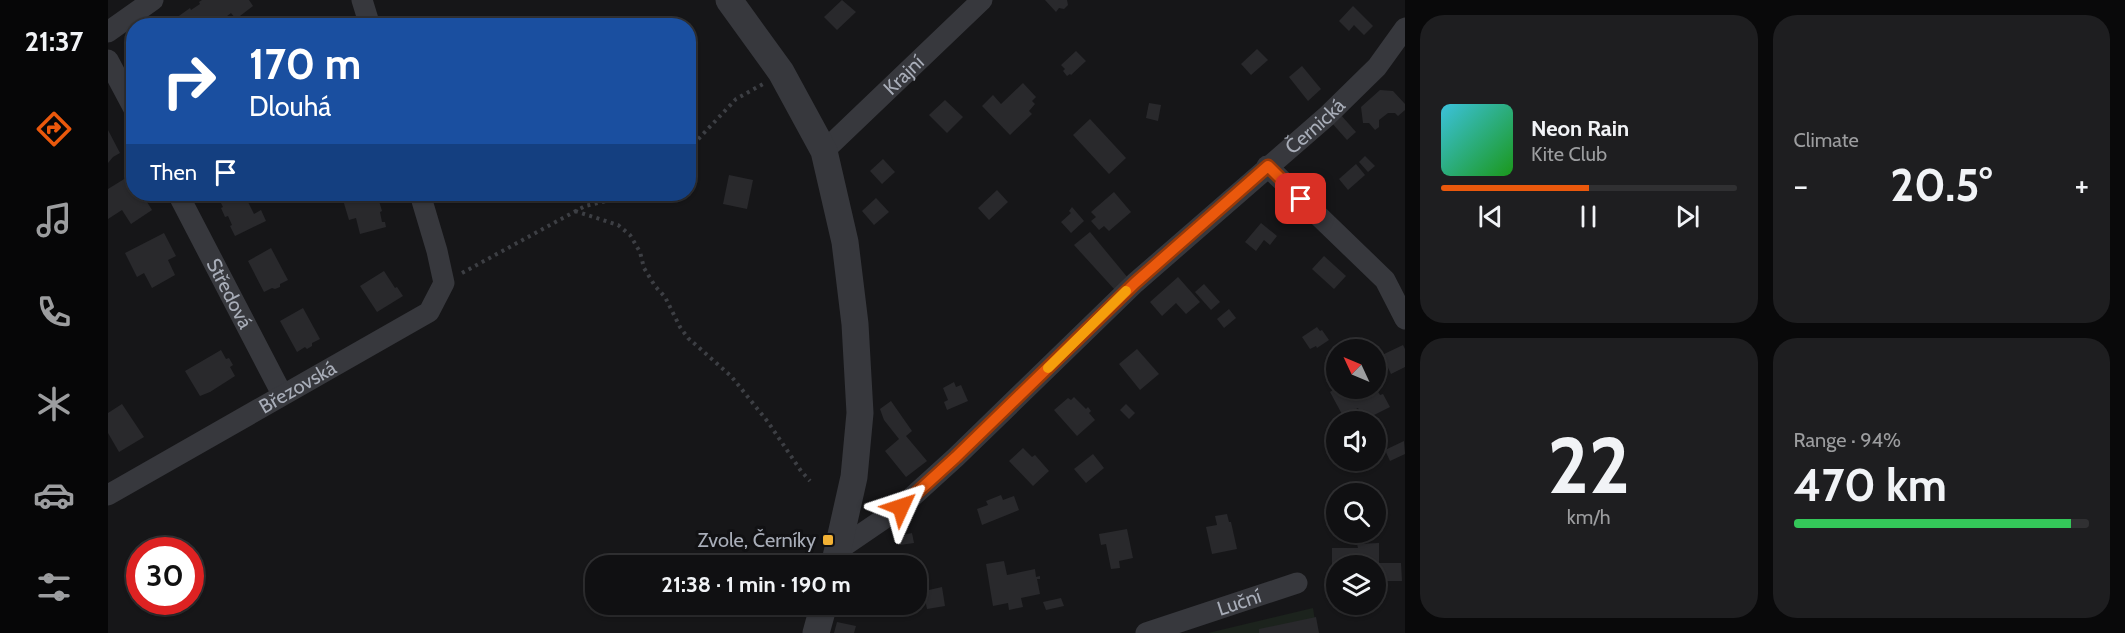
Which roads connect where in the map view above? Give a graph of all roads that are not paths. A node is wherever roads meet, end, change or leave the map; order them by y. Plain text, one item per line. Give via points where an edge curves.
1 (153, 0) edge
2 (362, 0) edge
3 (729, 0) edge
4 (982, 0) edge
5 (128, 18) edge
6 (368, 18) edge
7 (126, 19) edge
8 (1405, 28) edge
9 (108, 32) edge
10 (108, 60) edge
11 (126, 94) edge
12 (824, 151) junction
13 (1268, 166) junction
14 (182, 201) edge
15 (422, 201) edge
16 (1405, 319) edge
17 (282, 394) junction
18 (108, 494) edge
19 (837, 555) edge
20 (840, 555) edge
21 (1297, 584) dead end
22 (821, 615) edge
23 (816, 633) edge
24 (1146, 633) edge

1 - 5 street
2 - 6 street
3 - 12 street via 781,72
4 - 12 street, Krajní
7 - 9 street
8 - 13 street, Černická via 1377,67
10 - 11 street
12 - 19 street via 845,242 860,413 854,477
13 - 16 street via 1385,280
13 - 20 street, Černická via 1135,283 909,500
14 - 17 street, Středová
15 - 17 street, Březovská via 444,283 429,312
17 - 18 street, Březovská
21 - 24 street, Luční
22 - 23 street

